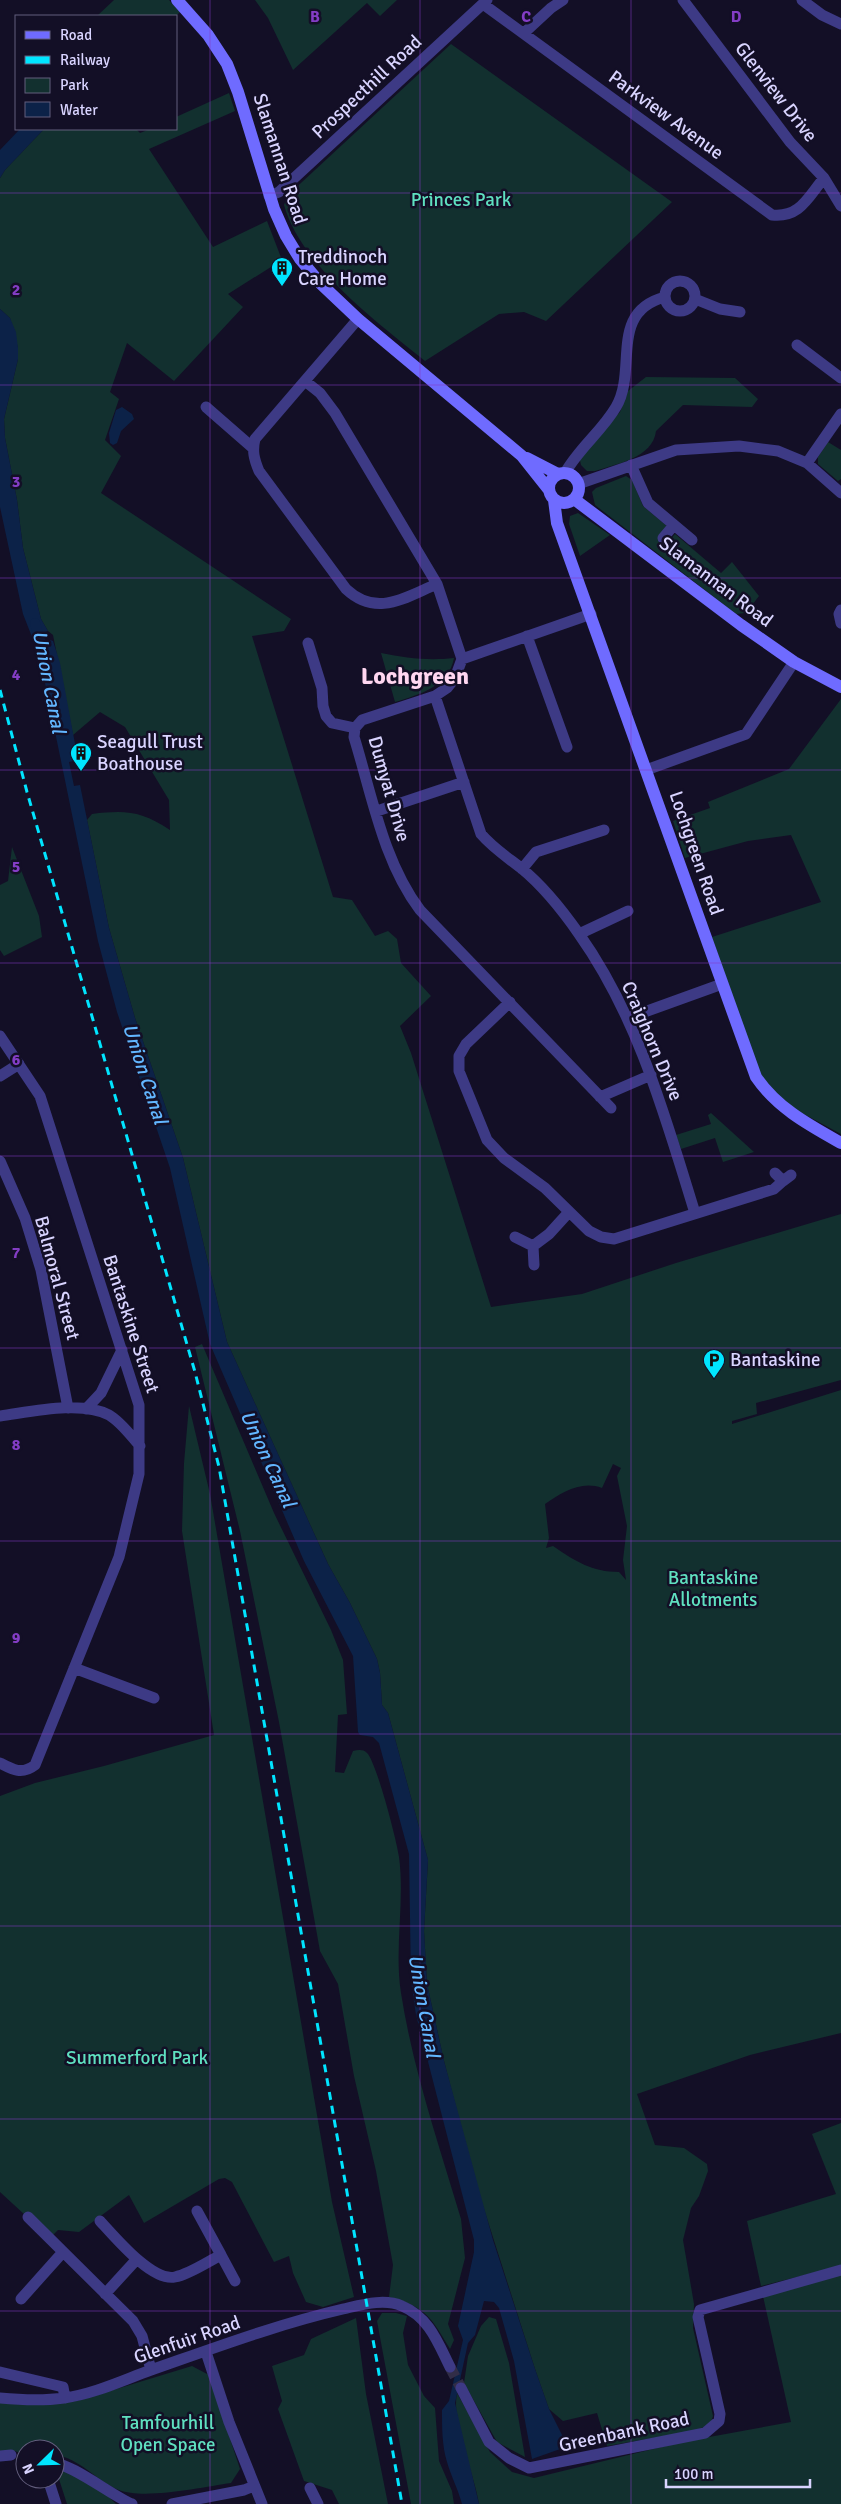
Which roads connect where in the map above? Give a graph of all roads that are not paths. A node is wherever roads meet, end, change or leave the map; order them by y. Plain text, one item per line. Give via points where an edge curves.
1 (177, 0) edge
2 (564, 0) edge
3 (683, 0) edge
4 (802, 0) edge
5 (485, 2) edge
6 (841, 24) edge
7 (524, 33) junction
8 (824, 178) junction
9 (269, 196) junction
10 (841, 206) edge
11 (664, 297) junction
12 (695, 299) junction
13 (740, 312) dead end
14 (358, 319) junction
15 (797, 345) dead end
16 (841, 378) edge
17 (305, 381) junction
18 (206, 408) dead end
19 (841, 414) edge
20 (253, 448) junction
21 (522, 456) junction
22 (807, 463) junction
23 (631, 465) junction
24 (561, 474) junction
25 (578, 484) junction
26 (841, 493) edge
27 (552, 495) junction
28 (571, 501) junction
29 (674, 525) junction
30 (663, 538) dead end
31 (565, 539) junction
32 (692, 540) dead end
33 (438, 584) junction
34 (841, 610) edge
35 (591, 614) junction
36 (841, 623) edge
37 (527, 636) junction
38 (308, 643) dead end
39 (462, 659) junction
40 (794, 662) junction
41 (841, 686) edge
42 (435, 696) junction
43 (355, 728) junction
44 (567, 747) dead end
45 (646, 770) junction
46 (464, 782) junction
47 (377, 810) junction
48 (604, 830) dead end
49 (522, 869) junction
50 (628, 911) dead end
51 (579, 934) junction
52 (722, 984) junction
53 (510, 1002) junction
54 (628, 1018) junction
55 (0, 1036) edge
56 (19, 1064) junction
57 (651, 1075) junction
58 (0, 1076) edge
59 (600, 1097) junction
60 (611, 1108) dead end
61 (841, 1143) edge
62 (0, 1161) edge
63 (783, 1176) dead end
64 (569, 1212) junction
65 (695, 1213) junction
66 (515, 1237) dead end
67 (533, 1246) junction
68 (534, 1265) dead end
69 (122, 1350) junction
70 (68, 1408) junction
71 (86, 1409) junction
72 (0, 1416) edge
73 (140, 1446) junction
74 (74, 1668) junction
75 (154, 1698) dead end
76 (0, 1763) edge
77 (198, 2211) dead end
78 (28, 2218) dead end
79 (100, 2221) dead end
80 (63, 2252) junction
81 (221, 2256) junction
82 (137, 2259) junction
83 (841, 2270) edge
84 (235, 2281) dead end
85 (105, 2294) junction
86 (21, 2299) dead end
87 (206, 2352) junction
88 (450, 2367) tunnel mouth
89 (151, 2370) junction
90 (0, 2372) edge
91 (461, 2388) tunnel mouth
92 (0, 2398) edge
93 (64, 2398) junction
94 (65, 2466) edge
95 (254, 2486) junction
96 (310, 2488) dead end
97 (51, 2489) edge
98 (56, 2504) edge
99 (132, 2504) edge
100 (172, 2504) edge
101 (262, 2504) edge
102 (318, 2504) edge

1 - 9 main road, Slamannan Road via 212,40 227,64
2 - 7 street
3 - 8 street, Glenview Drive via 790,142
4 - 6 street
5 - 7 street, Parkview Avenue
5 - 9 street, Prospecthill Road via 279,192
7 - 8 street, Parkview Avenue via 772,215 786,217 796,212
8 - 10 street, Glenview Drive
9 - 14 main road, Slamannan Road via 280,226 300,259
11 - 12 street via 667,306 684,312
11 - 12 street via 666,289 681,281 689,284
11 - 24 street via 653,300 633,321 627,338 622,393 617,406
12 - 13 street via 720,309
14 - 17 street
14 - 21 main road, Slamannan Road
15 - 16 street
17 - 20 street via 255,439
17 - 33 street via 320,393 334,413
18 - 20 street
19 - 22 street
20 - 33 street via 259,471 356,598 390,604
21 - 24 main road, Slamannan Road
21 - 27 main road, Slamannan Road
22 - 23 street via 778,450 739,446 676,450
22 - 26 street
23 - 25 street
23 - 29 street via 648,503
24 - 25 main road, Slamannan Road via 573,476
24 - 27 main road via 550,481
25 - 28 main road via 578,492
27 - 28 main road, Slamannan Road
27 - 31 main road, Lochgreen Road via 557,523
28 - 31 main road, Lochgreen Road
28 - 40 main road, Slamannan Road
29 - 30 street
29 - 32 street
31 - 35 main road, Lochgreen Road
33 - 39 street
34 - 36 street
35 - 37 street
35 - 45 main road, Lochgreen Road
37 - 39 street
37 - 44 street
38 - 43 street via 322,688 322,706 326,716 332,723
39 - 42 street, Dumyat Drive via 455,678
40 - 41 main road, Slamannan Road
40 - 45 street via 746,734
42 - 43 street, Dumyat Drive via 362,720
42 - 46 street, Craighorn Drive
43 - 47 street, Dumyat Drive via 354,737
45 - 52 main road, Lochgreen Road
46 - 47 street
46 - 49 street, Craighorn Drive via 481,834 491,846
47 - 53 street, Dumyat Drive via 404,889 420,910
48 - 49 street via 536,852
49 - 51 street, Craighorn Drive via 551,898
50 - 51 street
51 - 54 street, Craighorn Drive
52 - 54 street
52 - 61 main road, Lochgreen Road via 756,1077 766,1092
53 - 59 street, Dumyat Drive
53 - 64 street via 466,1044 459,1056 459,1071 487,1140
54 - 57 street, Craighorn Drive
55 - 56 street, Bantaskine Street
56 - 58 street
56 - 69 street, Bantaskine Street via 40,1096
57 - 59 street
57 - 65 street, Craighorn Drive
59 - 60 street, Dumyat Drive
62 - 70 street, Balmoral Street via 25,1218 41,1270
63 - 65 street via 774,1189
64 - 65 street via 589,1231 614,1239
64 - 67 street
66 - 67 street
67 - 68 street
69 - 71 street via 101,1393
69 - 73 street, Bantaskine Street via 139,1405
70 - 71 street
70 - 72 street
71 - 73 street via 108,1415
73 - 74 street, Bantaskine Street via 139,1474 119,1557
74 - 75 street
74 - 76 street, Bantaskine Street via 35,1766 28,1770 14,1770
77 - 81 street
78 - 80 street
79 - 82 street
80 - 85 street
80 - 86 street
81 - 82 street via 175,2277 161,2276
81 - 84 street
82 - 85 street
83 - 91 street, Greenbank Road via 700,2310 698,2317 720,2414 718,2421 705,2433 529,2468 509,2458 489,2442
85 - 89 street via 133,2321 142,2336
87 - 88 street, Glenfuir Road via 303,2319 384,2302 401,2305 423,2319
87 - 89 street, Glenfuir Road
87 - 95 street
89 - 93 street, Glenfuir Road
90 - 93 street via 63,2387
92 - 93 street, Glenfuir Road
94 - 99 street
95 - 100 street
95 - 101 street
96 - 102 street
97 - 98 street

